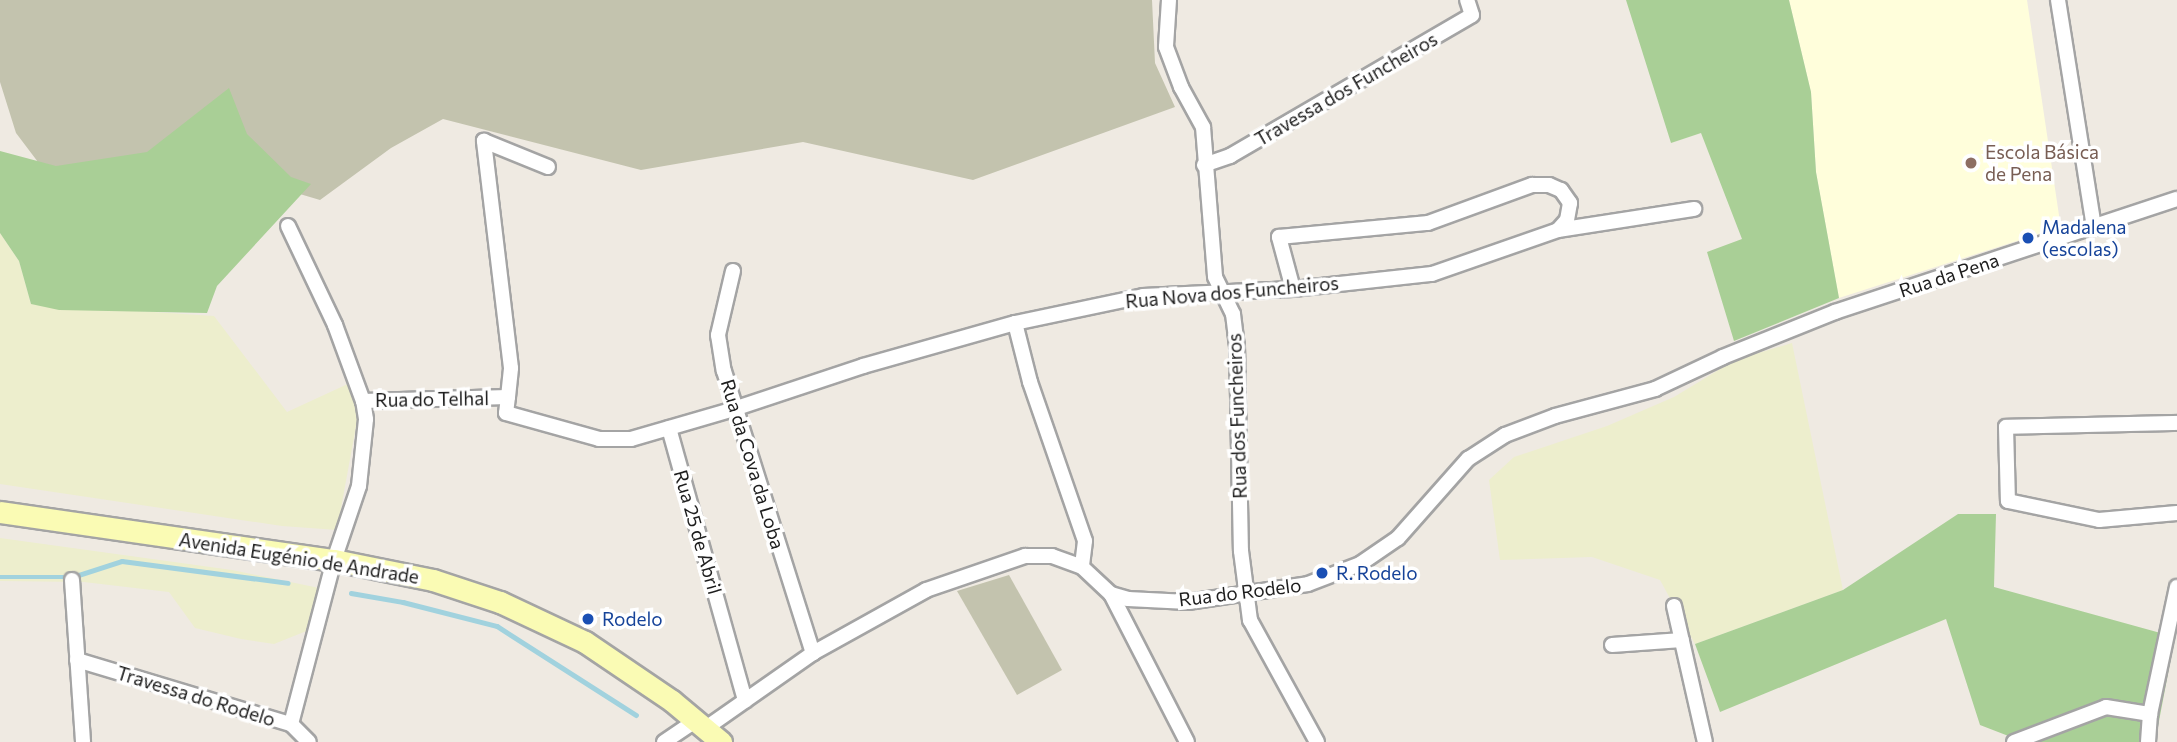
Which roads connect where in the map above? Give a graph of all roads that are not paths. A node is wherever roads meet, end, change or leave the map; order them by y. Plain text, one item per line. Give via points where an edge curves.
1 (1169, 0) edge
2 (1467, 0) edge
3 (2057, 0) edge
4 (1204, 165) junction
5 (548, 167) dead end
6 (2177, 199) edge
7 (1694, 209) dead end
8 (288, 226) dead end
9 (2094, 228) junction
10 (1558, 230) junction
11 (733, 271) dead end
12 (1293, 289) junction
13 (1222, 291) junction
14 (1015, 323) junction
15 (1723, 357) joint
16 (508, 397) junction
17 (363, 401) junction
18 (734, 410) junction
19 (2177, 423) edge
20 (669, 428) junction
21 (0, 512) edge
22 (2177, 513) edge
23 (334, 560) junction
24 (1082, 567) junction
25 (72, 580) dead end
26 (2177, 587) edge
27 (1246, 592) junction
28 (1111, 594) junction
29 (1674, 606) dead end
30 (1682, 640) junction
31 (1612, 645) dead end
32 (813, 653) junction
33 (77, 660) junction
34 (745, 701) junction
35 (2150, 714) junction
36 (291, 724) junction
37 (708, 730) edge
38 (83, 742) edge
39 (309, 742) edge
40 (664, 742) edge
41 (1187, 742) edge
42 (1317, 742) edge
43 (1705, 742) edge
44 (2014, 742) edge
45 (2148, 742) edge

1 - 4 street, Rua dos Funcheiros via 1166,47 1203,127
2 - 4 street, Travessa dos Funcheiros via 1472,15 1230,156
3 - 9 street
4 - 13 street, Rua dos Funcheiros via 1215,276
5 - 16 street, Rua do Telhal via 484,141 511,368
6 - 9 street, Rua da Pena
7 - 10 street, Rua Nova dos Funcheiros
8 - 17 street via 335,325
9 - 15 street, Rua da Pena via 1835,312
10 - 12 street, Rua Nova dos Funcheiros via 1432,274
10 - 12 street via 1567,220 1570,203 1562,190 1532,184 1428,223 1279,237
11 - 18 street, Rua da Cova da Loba via 718,335
12 - 13 street, Rua Nova dos Funcheiros
13 - 14 street, Rua Nova dos Funcheiros via 1143,296
13 - 27 street, Rua dos Funcheiros via 1233,314 1237,346 1237,456
14 - 18 street, Rua Nova dos Funcheiros via 863,366
14 - 24 street via 1030,382 1085,541
15 - 27 street, Rua do Rodelo via 1655,389 1555,416 1505,435 1468,459 1398,538 1360,564 1308,584
16 - 17 street, Rua do Telhal
16 - 20 street via 506,413 599,439 631,439
17 - 23 street, Rua do Telhal via 366,419 359,486
18 - 20 street
18 - 32 street, Rua da Cova da Loba
19 - 22 street via 2006,427 2008,501 2099,520
20 - 34 street, Rua 25 de Abril
21 - 23 main road, Avenida Eugénio de Andrade
23 - 36 street, Rua do Telhal
23 - 37 main road, Avenida Eugénio de Andrade via 433,580 500,602 585,642
24 - 28 street
24 - 32 street via 1052,556 1025,556 989,566 926,590
25 - 33 street
26 - 35 street
27 - 28 street, Rua do Rodelo via 1188,602
27 - 42 street, Rua dos Funcheiros via 1250,620
28 - 41 street
29 - 30 street
30 - 31 street
30 - 43 street
32 - 34 street
33 - 36 street, Travessa do Rodelo
33 - 38 street
34 - 37 street
35 - 44 street via 2106,707
35 - 45 street
36 - 39 street, Travessa do Rodelo
37 - 40 street

